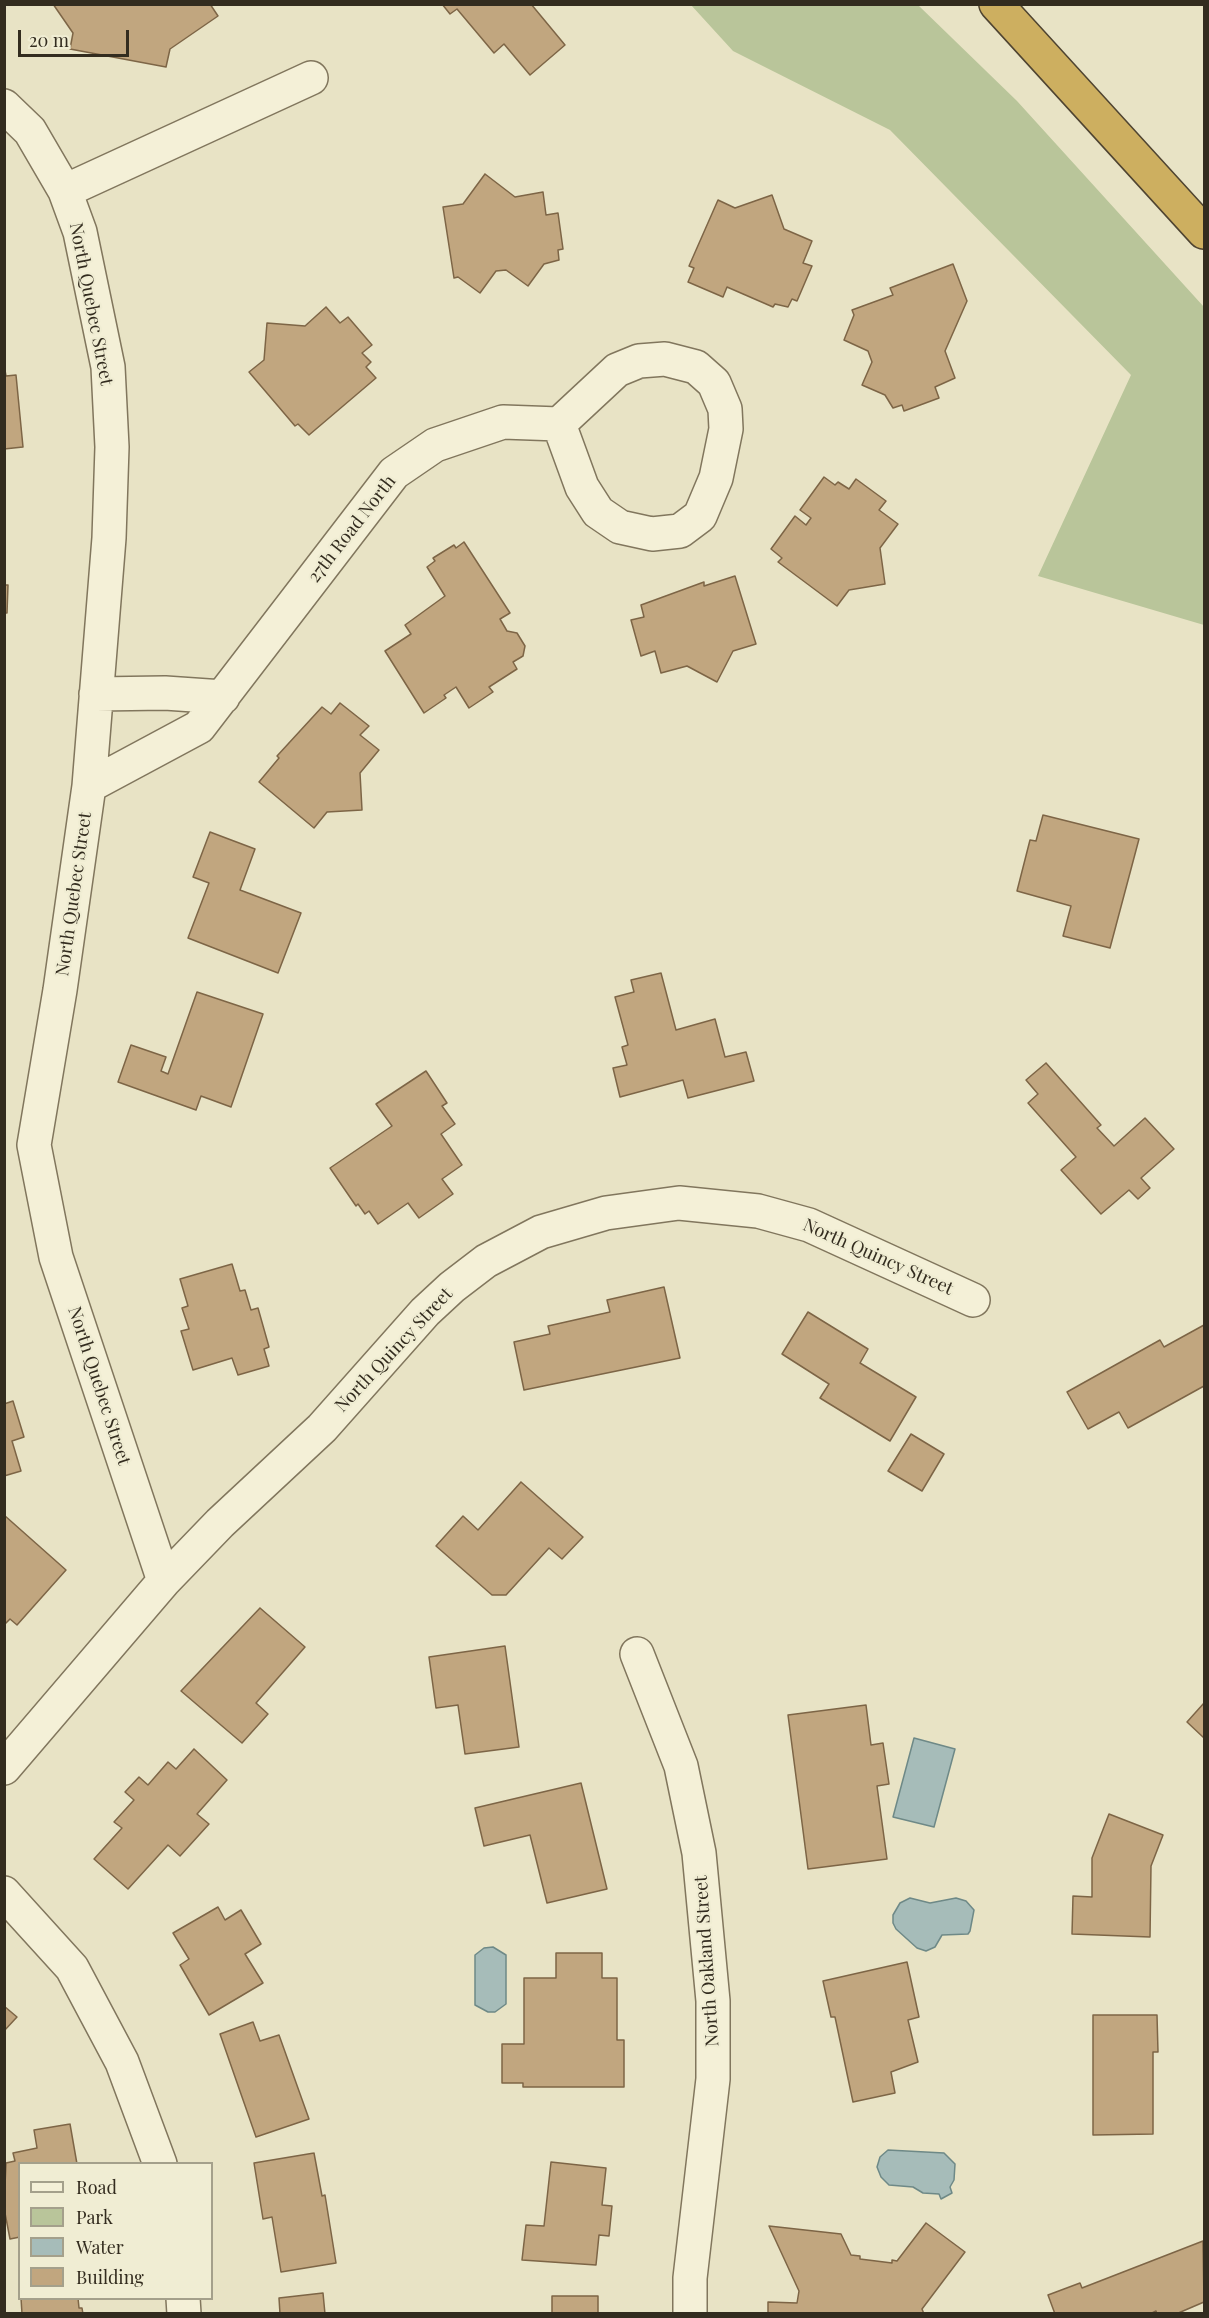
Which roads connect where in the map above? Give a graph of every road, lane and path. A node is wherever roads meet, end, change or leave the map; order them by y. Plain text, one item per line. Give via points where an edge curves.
1 (996, 4) edge
2 (312, 78) dead end
3 (4, 106) edge
4 (65, 191) junction
5 (1204, 232) edge
6 (560, 424) junction
7 (96, 694) junction
8 (223, 697) junction
9 (89, 786) junction
10 (973, 1300) dead end
11 (164, 1581) junction
12 (637, 1653) dead end
13 (4, 1768) edge
14 (4, 1893) edge
15 (160, 2162) edge
16 (690, 2313) edge

1 - 5 highway
2 - 4 street
3 - 4 street, North Quebec Street via 30,131
4 - 7 street, North Quebec Street via 80,232 108,367 112,447 110,538
6 - 6 street via 582,487 598,512 620,527 652,534 680,531 700,516 716,478 726,429 725,409 714,383 696,367 665,359 617,370
6 - 8 street, 27th Road North via 503,422 435,445 394,473
7 - 8 street
7 - 9 street, North Quebec Street
8 - 9 street, 27th Road North via 199,727
9 - 11 street, North Quebec Street via 34,1145 56,1257
10 - 11 street, North Quincy Street via 809,1225 758,1210 679,1203 606,1213 541,1232 486,1261 452,1287 322,1428
11 - 13 street, North Quincy Street
12 - 16 street, North Oakland Street via 681,1766 699,1853 711,1977 713,2079 690,2278
14 - 15 street via 72,1968 123,2062

